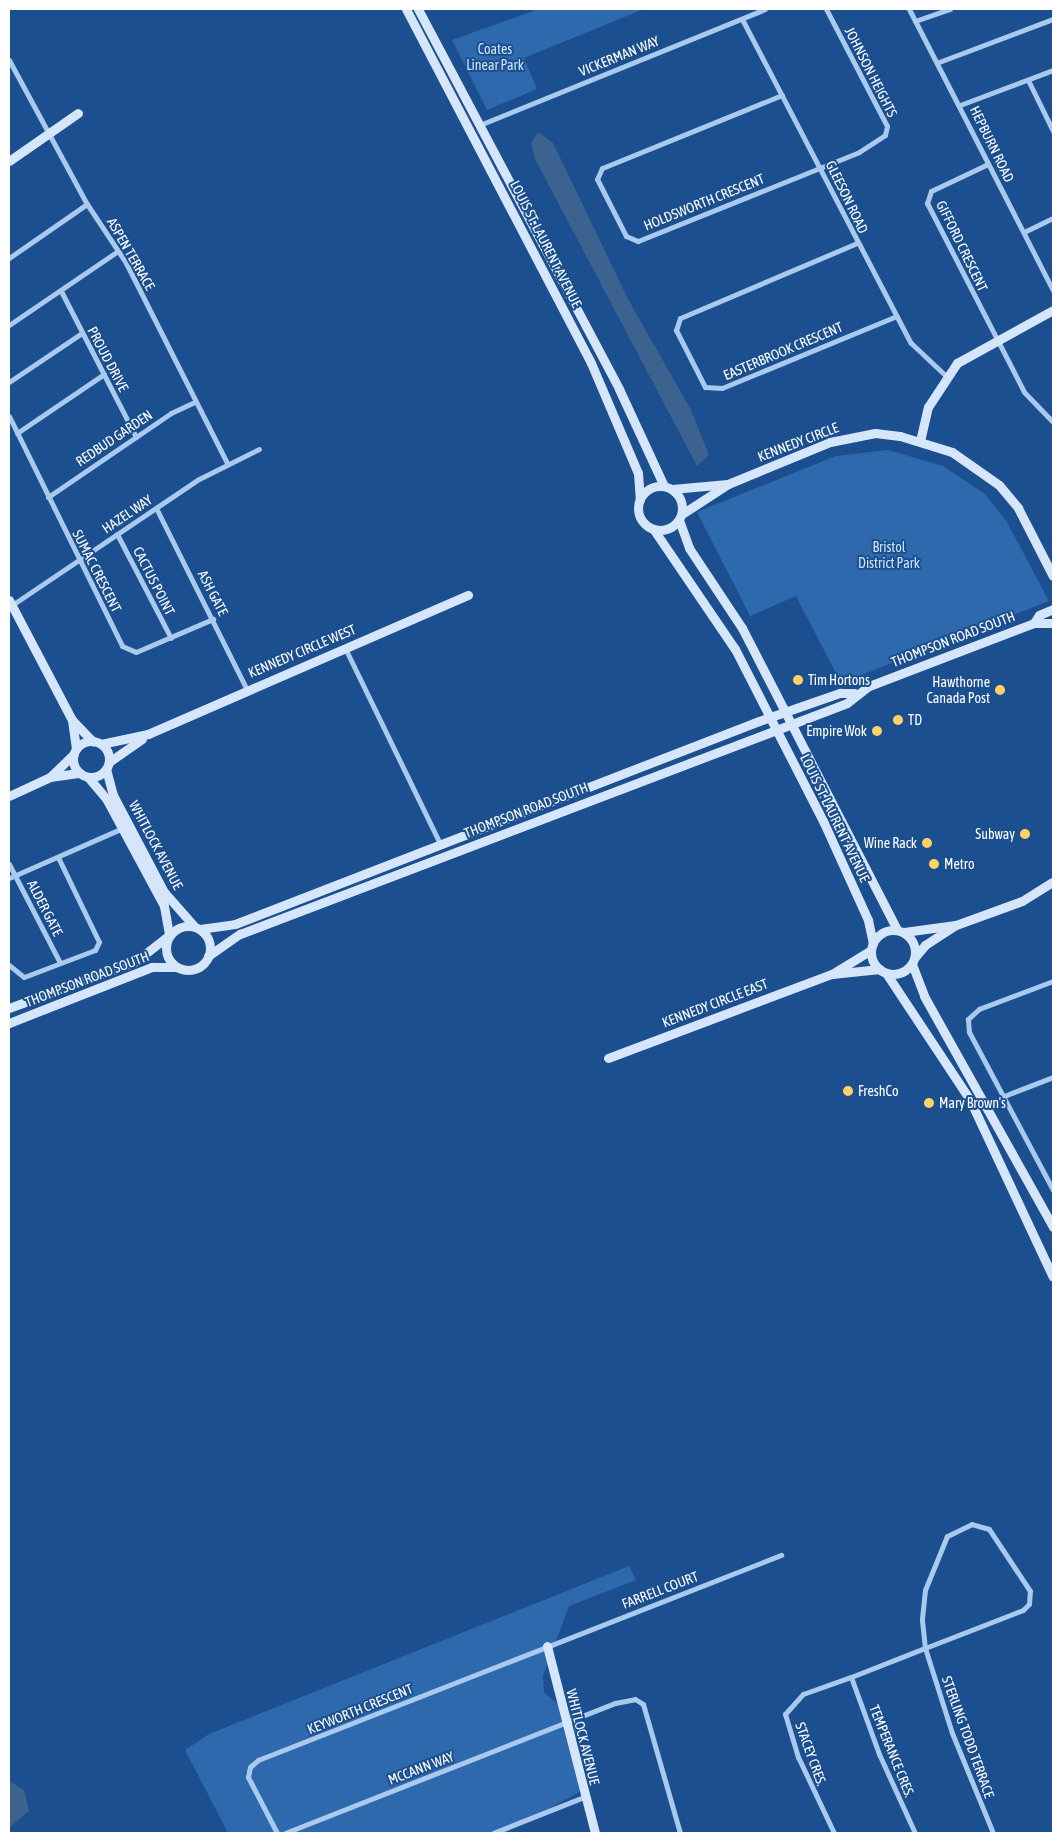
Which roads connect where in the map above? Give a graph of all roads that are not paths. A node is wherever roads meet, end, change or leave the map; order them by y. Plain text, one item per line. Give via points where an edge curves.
1 (406, 9) edge
2 (418, 9) edge
3 (765, 9) edge
4 (826, 9) edge
5 (909, 9) edge
6 (950, 9) edge
7 (742, 19) junction
8 (1053, 19) edge
9 (915, 21) junction
10 (9, 60) edge
11 (938, 62) junction
12 (1053, 70) edge
13 (1028, 80) junction
14 (782, 95) junction
15 (960, 105) junction
16 (78, 113) dead end
17 (482, 124) junction
18 (1053, 131) edge
19 (48, 134) junction
20 (9, 161) edge
21 (988, 164) junction
22 (820, 168) junction
23 (87, 204) junction
24 (1053, 218) edge
25 (1024, 232) junction
26 (857, 243) junction
27 (118, 252) junction
28 (9, 258) edge
29 (1053, 290) edge
30 (60, 291) junction
31 (1053, 310) edge
32 (896, 316) junction
33 (9, 325) edge
34 (82, 333) junction
35 (996, 339) junction
36 (104, 374) junction
37 (945, 375) junction
38 (9, 382) edge
39 (195, 402) junction
40 (9, 416) edge
41 (1053, 422) edge
42 (17, 433) junction
43 (136, 437) junction
44 (920, 440) junction
45 (259, 448) dead end
46 (227, 463) junction
47 (728, 484) junction
48 (667, 488) junction
49 (48, 497) junction
50 (640, 500) junction
51 (156, 508) junction
52 (681, 517) junction
53 (654, 530) junction
54 (117, 534) junction
55 (78, 560) junction
56 (1053, 576) edge
57 (468, 594) dead end
58 (10, 603) edge
59 (1053, 609) edge
60 (213, 619) junction
61 (1034, 622) junction
62 (1053, 622) edge
63 (171, 638) junction
64 (345, 647) junction
65 (247, 690) junction
66 (854, 693) junction
67 (785, 712) junction
68 (770, 717) junction
69 (72, 720) junction
70 (790, 723) junction
71 (775, 728) junction
72 (148, 734) junction
73 (97, 743) junction
74 (75, 752) junction
75 (107, 766) junction
76 (84, 775) junction
77 (50, 777) junction
78 (9, 796) edge
79 (126, 827) junction
80 (440, 844) junction
81 (58, 857) junction
82 (9, 864) edge
83 (15, 875) junction
84 (9, 878) edge
85 (1053, 882) edge
86 (956, 925) junction
87 (197, 927) junction
88 (900, 931) junction
89 (168, 935) junction
90 (872, 947) junction
91 (208, 956) junction
92 (914, 960) junction
93 (60, 963) junction
94 (9, 965) edge
95 (176, 967) junction
96 (883, 971) junction
97 (832, 974) junction
98 (1053, 981) edge
99 (9, 1008) edge
100 (9, 1023) edge
101 (608, 1058) dead end
102 (1053, 1077) edge
103 (1004, 1096) junction
104 (1053, 1174) edge
105 (1046, 1177) junction
106 (1053, 1190) edge
107 (1053, 1227) edge
108 (1053, 1277) edge
109 (781, 1555) dead end
110 (547, 1646) junction
111 (924, 1648) junction
112 (852, 1677) junction
113 (566, 1726) junction
114 (584, 1797) junction
115 (277, 1833) edge
116 (285, 1833) edge
117 (493, 1833) edge
118 (595, 1833) edge
119 (680, 1833) edge
120 (834, 1833) edge
121 (915, 1833) edge
122 (993, 1833) edge

1 - 50 main road, LOUIS ST. LAURENT AVENUE via 591,363 638,473
2 - 17 main road, LOUIS ST. LAURENT AVENUE
3 - 7 street, VICKERMAN WAY
4 - 22 street, JOHNSON HEIGHTS via 887,130 866,148
5 - 9 street, HEPBURN ROAD
6 - 9 street
7 - 14 street, GLEESON ROAD
7 - 17 street, VICKERMAN WAY
8 - 11 street
9 - 11 street, HEPBURN ROAD
10 - 19 street, ASPEN TERRACE
11 - 15 street, HEPBURN ROAD
12 - 13 street
13 - 15 street
13 - 18 street
14 - 22 street, GLEESON ROAD
14 - 22 street, HOLDSWORTH CRESCENT via 602,168 597,179 626,236 638,241
15 - 21 street, HEPBURN ROAD
16 - 19 main road
17 - 48 main road, LOUIS ST. LAURENT AVENUE
19 - 20 main road
19 - 23 street, ASPEN TERRACE
21 - 25 street, HEPBURN ROAD
21 - 35 street, GIFFORD CRESCENT via 931,191 927,203
22 - 26 street, GLEESON ROAD
23 - 27 street, ASPEN TERRACE
23 - 28 street
24 - 25 street
25 - 29 street, HEPBURN ROAD
26 - 32 street, GLEESON ROAD
26 - 32 street, EASTERBROOK CRESCENT via 680,318 676,330 705,387 722,388
27 - 30 street
27 - 39 street, ASPEN TERRACE
30 - 33 street
30 - 34 street, PROUD DRIVE
31 - 35 main road
32 - 37 street, GLEESON ROAD via 919,356
34 - 36 street, PROUD DRIVE
34 - 38 street
35 - 37 main road
35 - 41 street, GIFFORD CRESCENT via 1029,399
36 - 42 street
36 - 43 street, PROUD DRIVE
37 - 44 main road via 928,408
39 - 43 street, REDBUD GARDEN
39 - 46 street, ASPEN TERRACE
40 - 42 street, SUMAC CRESCENT
42 - 49 street, SUMAC CRESCENT
43 - 49 street, REDBUD GARDEN
44 - 47 main road, KENNEDY CIRCLE via 875,433 852,436
44 - 56 main road, KENNEDY CIRCLE via 979,468 999,485 1018,508
45 - 46 street, HAZEL WAY
46 - 51 street, HAZEL WAY
47 - 48 main road, KENNEDY CIRCLE
47 - 52 main road, KENNEDY CIRCLE
48 - 50 main road via 650,489
48 - 52 main road via 681,499
49 - 55 street, SUMAC CRESCENT
50 - 53 main road via 642,521
51 - 54 street, HAZEL WAY
51 - 60 street, ASH GATE
52 - 53 main road via 668,529
52 - 67 main road, LOUIS ST. LAURENT AVENUE via 686,542 742,628
53 - 68 main road, LOUIS ST. LAURENT AVENUE via 721,625
54 - 55 street, HAZEL WAY
54 - 63 street, CACTUS POINT
55 - 58 street, HAZEL WAY
55 - 63 street, SUMAC CRESCENT via 128,651
57 - 64 main road, KENNEDY CIRCLE WEST
58 - 69 main road
59 - 61 main road, THOMPSON ROAD SOUTH
60 - 63 street, SUMAC CRESCENT
60 - 65 street, ASH GATE
61 - 62 main road, THOMPSON ROAD SOUTH
61 - 66 main road, THOMPSON ROAD SOUTH
64 - 65 main road, KENNEDY CIRCLE WEST
64 - 80 street
65 - 72 main road, KENNEDY CIRCLE WEST
66 - 67 main road, THOMPSON ROAD SOUTH via 840,693
66 - 70 main road, THOMPSON ROAD SOUTH via 847,703
67 - 68 main road, THOMPSON ROAD SOUTH
67 - 70 main road, LOUIS ST. LAURENT AVENUE
68 - 71 main road, LOUIS ST. LAURENT AVENUE
68 - 80 main road, THOMPSON ROAD SOUTH
69 - 73 main road
69 - 74 main road
70 - 71 main road, THOMPSON ROAD SOUTH
70 - 88 main road, LOUIS ST. LAURENT AVENUE
71 - 90 main road, LOUIS ST. LAURENT AVENUE via 868,920
71 - 91 main road, THOMPSON ROAD SOUTH via 240,934
72 - 73 main road, KENNEDY CIRCLE WEST
72 - 75 main road, KENNEDY CIRCLE WEST
73 - 74 main road, KENNEDY CIRCLE WEST
73 - 75 main road, WHITLOCK AVENUE
74 - 76 main road, WHITLOCK AVENUE
74 - 77 main road
75 - 76 main road, KENNEDY CIRCLE WEST
75 - 79 main road, WHITLOCK AVENUE via 113,795
76 - 77 main road
76 - 79 main road, WHITLOCK AVENUE
77 - 78 main road
79 - 81 street
79 - 87 main road, WHITLOCK AVENUE via 164,892
79 - 89 main road, WHITLOCK AVENUE via 166,911
80 - 87 main road, THOMPSON ROAD SOUTH via 223,929
81 - 83 street
81 - 93 street via 99,942 95,950
82 - 83 street, ALDER GATE
83 - 84 street
83 - 93 street, ALDER GATE
85 - 86 main road via 1022,900
86 - 88 main road
86 - 92 main road via 925,945
87 - 89 main road via 180,926
87 - 91 main road via 209,941
88 - 90 main road via 882,932
88 - 92 main road via 914,942
89 - 95 main road via 168,958
89 - 99 main road, THOMPSON ROAD SOUTH via 136,961
90 - 96 main road
90 - 97 main road, KENNEDY CIRCLE EAST
91 - 95 main road via 191,970
92 - 96 main road via 901,973
92 - 107 main road via 924,996
93 - 94 street via 24,977
95 - 100 main road, THOMPSON ROAD SOUTH via 152,968
96 - 97 main road, KENNEDY CIRCLE EAST
96 - 108 main road via 970,1100
97 - 101 main road, KENNEDY CIRCLE EAST
98 - 103 street via 979,1009 968,1019 969,1032
102 - 103 street
103 - 105 street
104 - 105 street
105 - 106 street
109 - 110 street, FARRELL COURT
110 - 113 main road, WHITLOCK AVENUE
110 - 115 street, KEYWORTH CRESCENT via 258,1760 250,1767 248,1777
111 - 111 street, STERLING TODD TERRACE via 1029,1604 1025,1582 982,1524 972,1524 947,1536 941,1548 925,1590
111 - 112 street, STACEY CRES.
111 - 122 street, STERLING TODD TERRACE via 952,1733
112 - 120 street, STACEY CRES. via 803,1694 785,1714 798,1757
112 - 121 street, TEMPERANCE CRES. via 879,1754
113 - 114 main road, WHITLOCK AVENUE
113 - 116 street, MCCANN WAY
113 - 119 street, MCCANN WAY via 615,1703 635,1699 644,1704
114 - 117 street
114 - 118 main road, WHITLOCK AVENUE

